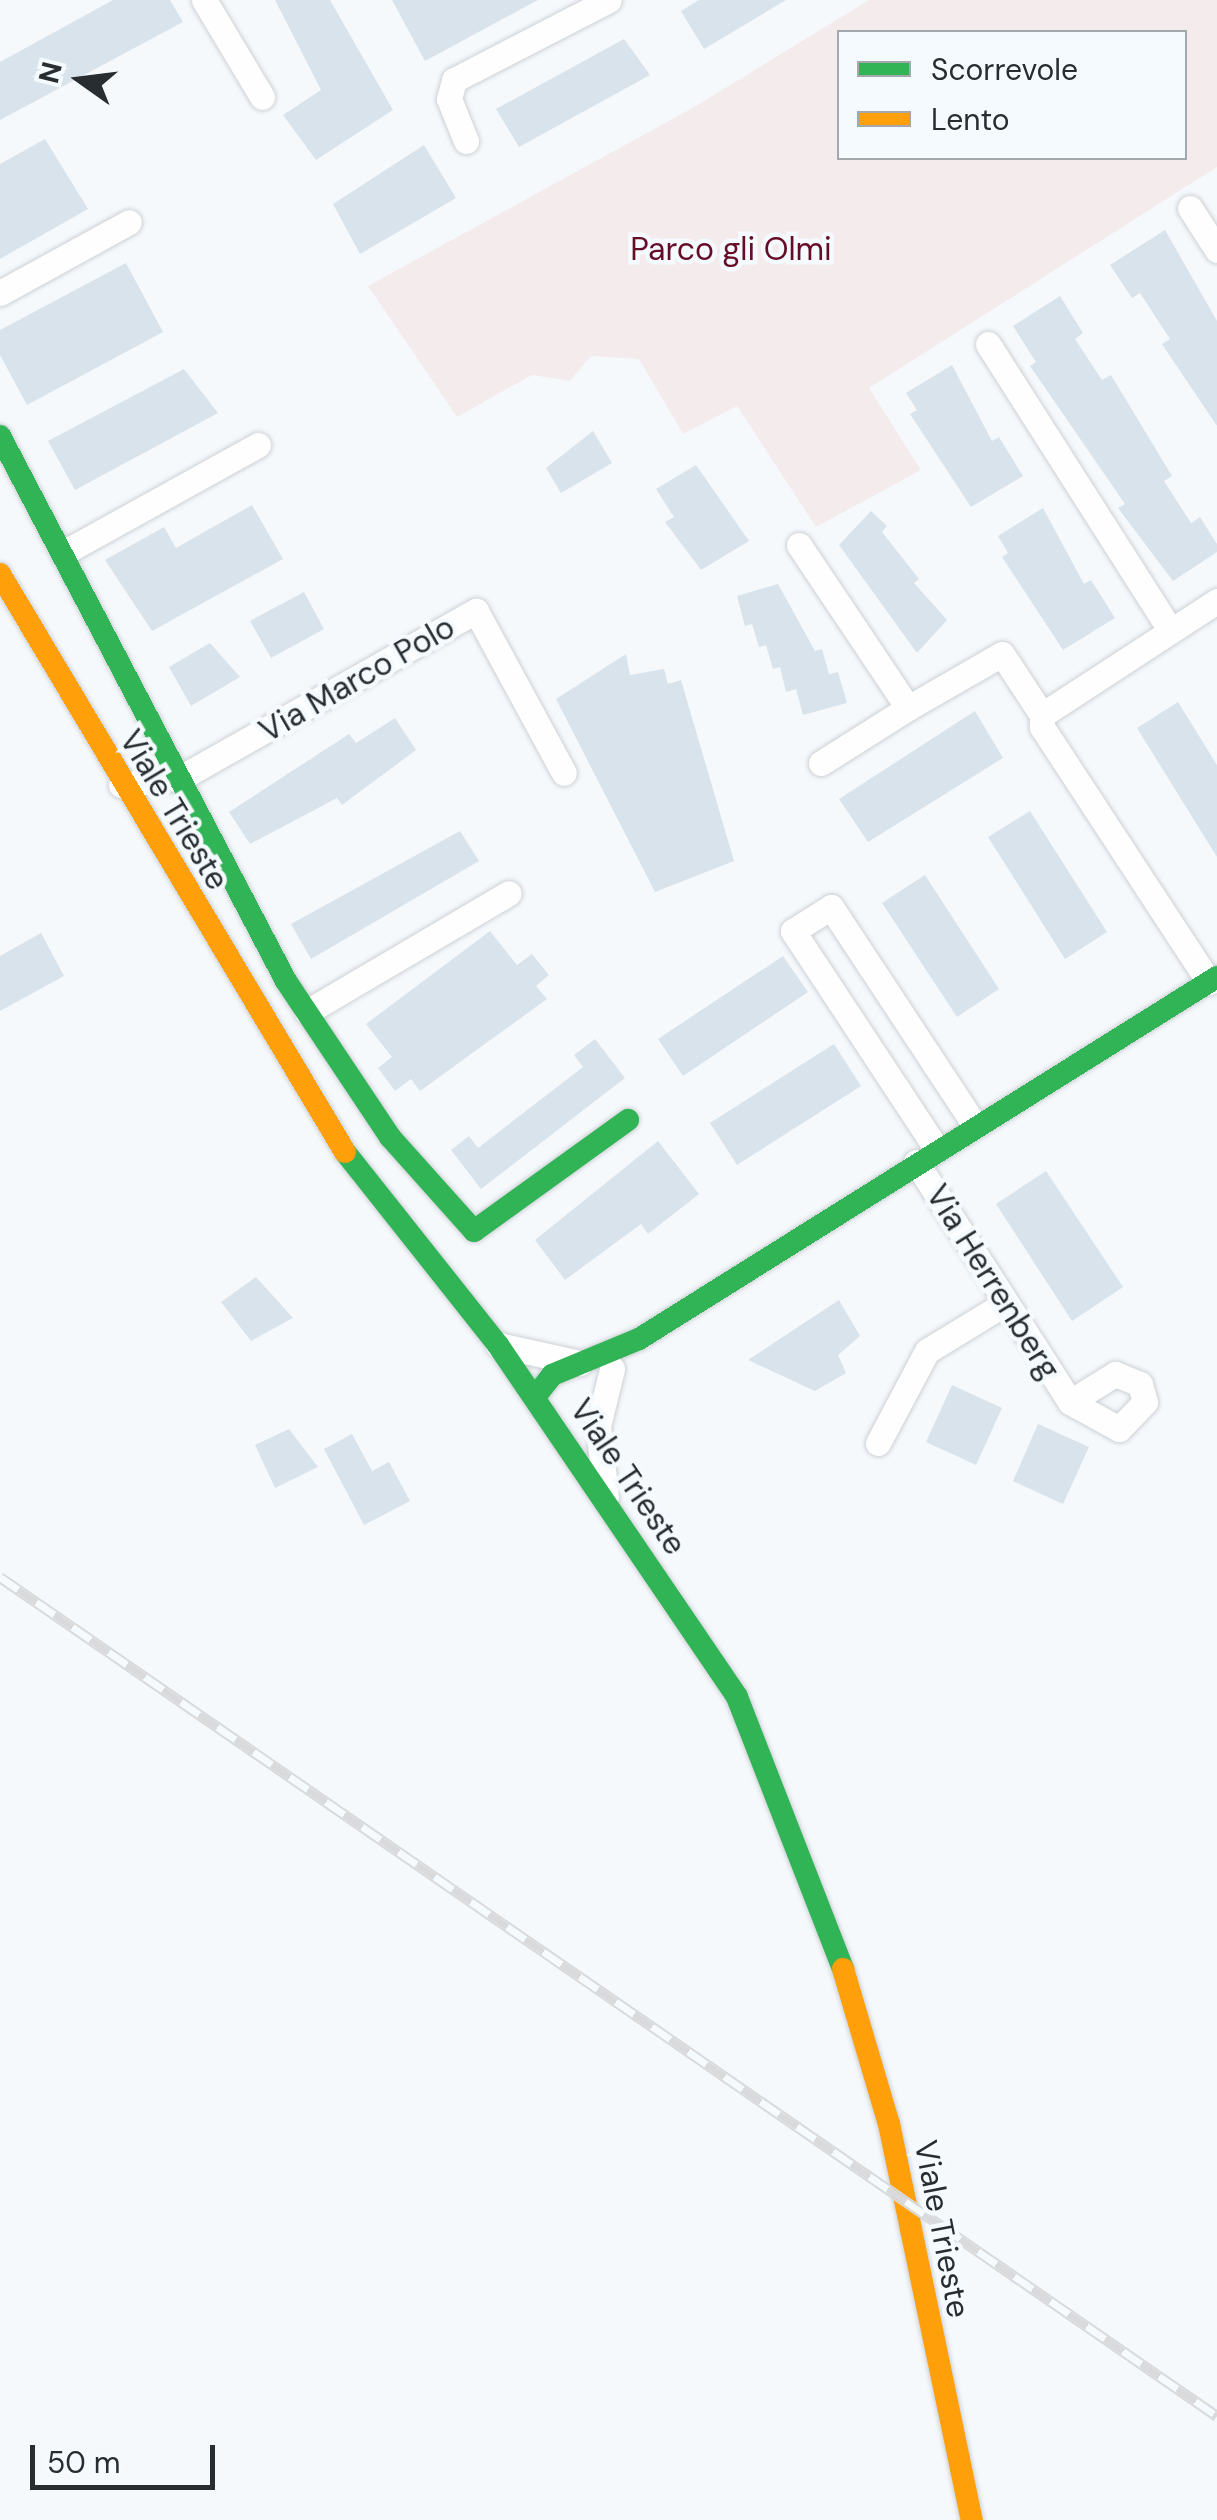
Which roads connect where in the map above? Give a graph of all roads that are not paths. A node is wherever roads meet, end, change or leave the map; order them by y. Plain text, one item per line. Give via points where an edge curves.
1 (204, 0) edge
2 (609, 0) edge
3 (262, 97) dead end
4 (466, 141) dead end
5 (1190, 208) dead end
6 (129, 222) dead end
7 (1217, 250) edge
8 (0, 293) edge
9 (988, 344) dead end
10 (0, 436) edge
11 (258, 445) dead end
12 (799, 546) dead end
13 (64, 552) junction
14 (3, 592) edge
15 (1217, 601) edge
16 (0, 623) edge
17 (32, 629) junction
18 (1170, 630) junction
19 (908, 708) junction
20 (1042, 715) junction
21 (822, 763) dead end
22 (564, 773) dead end
23 (121, 785) junction
24 (186, 785) junction
25 (144, 820) junction
26 (509, 893) dead end
27 (1213, 980) edge
28 (307, 1012) junction
29 (628, 1120) dead end
30 (974, 1124) junction
31 (926, 1155) junction
32 (1004, 1304) junction
33 (639, 1339) junction
34 (498, 1345) junction
35 (580, 1363) junction
36 (612, 1369) junction
37 (535, 1397) junction
38 (1070, 1402) dead end
39 (878, 1443) dead end
40 (607, 1500) junction
41 (972, 2520) edge

1 - 3 street
2 - 4 street via 454,80 449,99
5 - 7 street
6 - 8 street
9 - 18 street
10 - 13 main road
11 - 13 street
12 - 19 street
13 - 24 main road
14 - 17 main road, Viale Trieste
15 - 18 street
16 - 17 street
17 - 23 main road, Viale Trieste
18 - 20 street
19 - 20 street via 1002,654
19 - 21 street
20 - 27 street via 1042,727
22 - 24 street, Via Marco Polo via 476,611
23 - 24 street, Via Marco Polo
23 - 25 main road, Viale Trieste
24 - 25 street, Via Marco Polo
24 - 28 main road
25 - 34 main road, Viale Trieste via 332,1136
26 - 28 street
27 - 30 main road
28 - 29 main road via 390,1137 474,1232
30 - 31 main road
30 - 31 street, Via Herrenberg via 831,908 793,931
31 - 32 street, Via Herrenberg
31 - 33 main road
32 - 38 street, Via Herrenberg
32 - 39 street via 927,1351
33 - 35 main road
33 - 36 main road
34 - 35 street
34 - 37 main road, Viale Trieste
35 - 37 main road via 552,1374
36 - 37 main road via 572,1395
36 - 40 street via 598,1426
37 - 40 main road, Viale Trieste
40 - 41 main road, Viale Trieste via 737,1697 842,1964 890,2124

